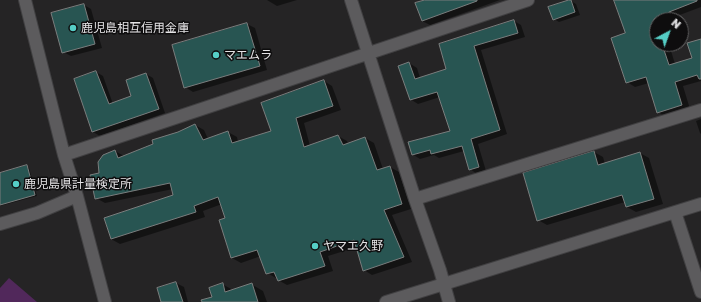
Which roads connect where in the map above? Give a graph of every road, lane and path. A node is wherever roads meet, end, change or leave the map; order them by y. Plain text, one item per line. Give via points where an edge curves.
1 (25, 0) edge
2 (351, 0) edge
3 (528, 0) edge
4 (368, 54) junction
5 (701, 110) edge
6 (64, 156) junction
7 (77, 196) junction
8 (415, 199) junction
9 (701, 204) edge
10 (675, 212) junction
11 (0, 224) edge
12 (444, 284) junction
13 (701, 292) edge
14 (105, 302) edge
15 (386, 302) edge
16 (449, 302) edge

1 - 6 street
2 - 4 street
3 - 4 street
4 - 6 street
4 - 8 street
5 - 8 street
6 - 7 street
7 - 11 street via 37,213
7 - 14 street
8 - 12 street
9 - 10 street
10 - 12 street
10 - 13 street
12 - 15 street
12 - 16 street

